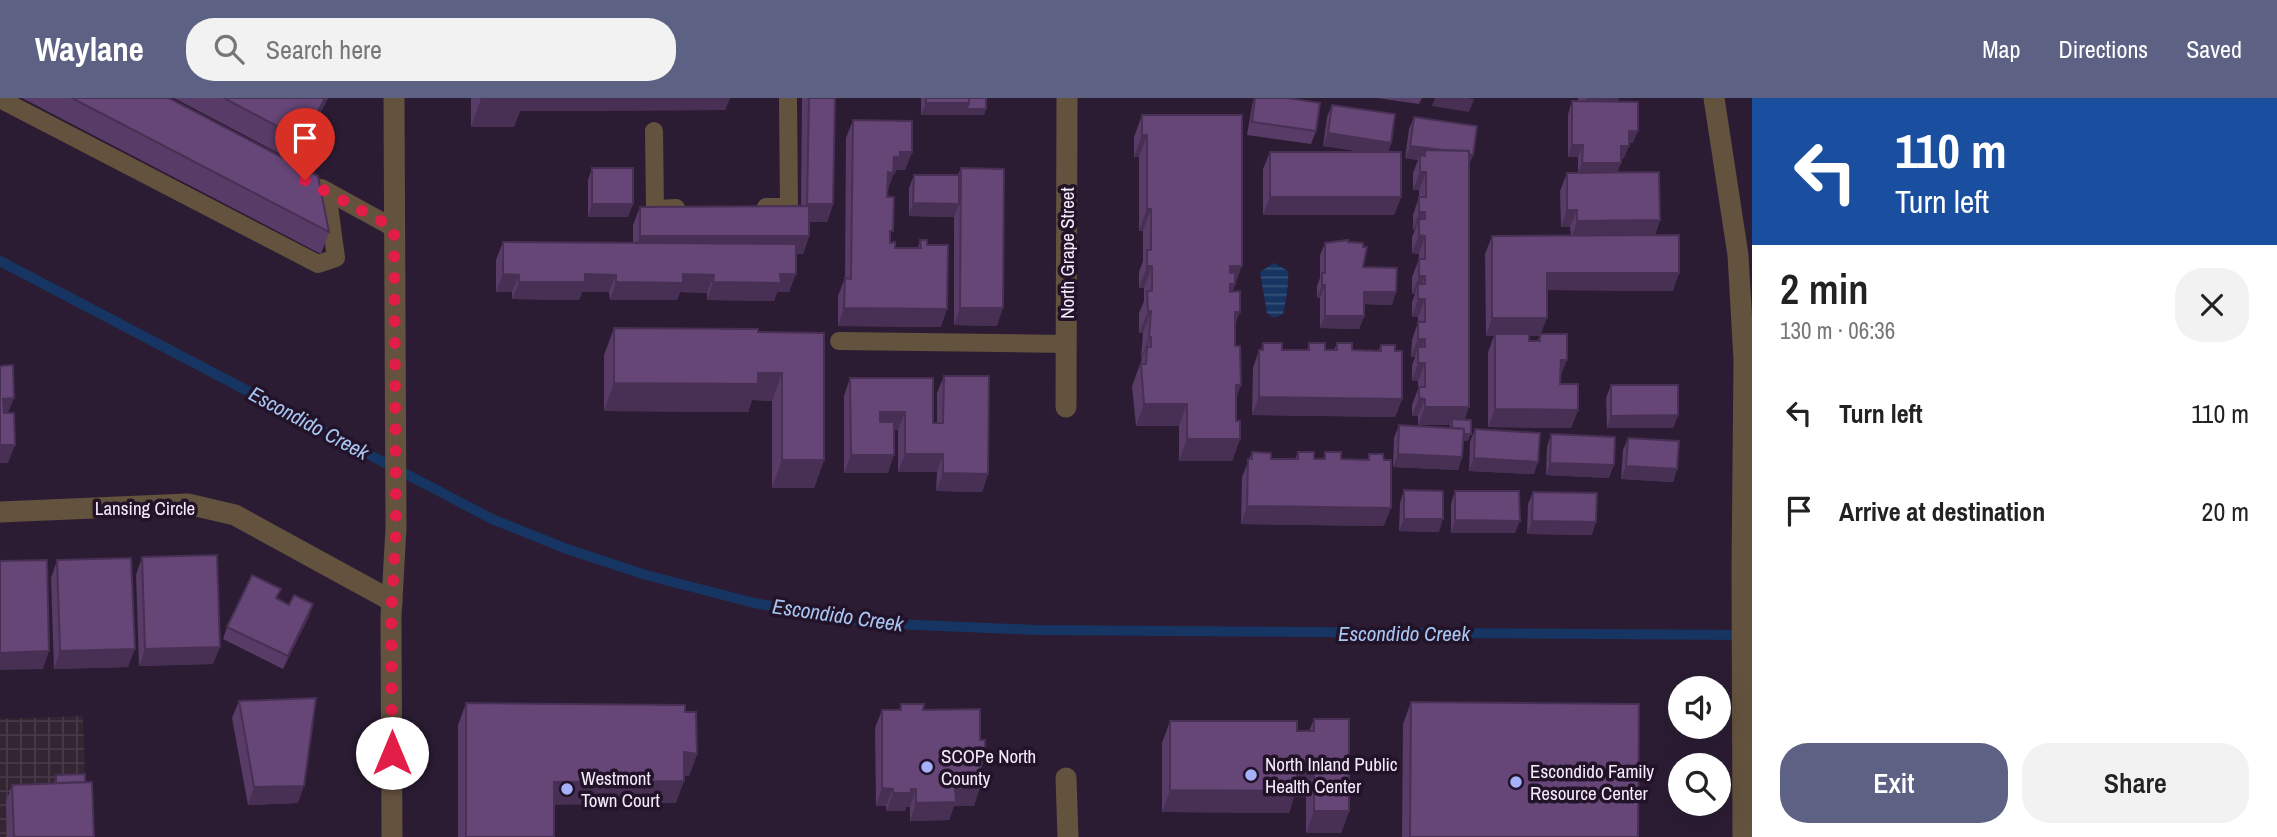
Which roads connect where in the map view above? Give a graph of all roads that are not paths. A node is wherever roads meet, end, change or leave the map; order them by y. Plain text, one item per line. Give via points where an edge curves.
1 (394, 98) edge
2 (788, 98) edge
3 (1068, 98) edge
4 (1714, 98) edge
5 (0, 99) edge
6 (654, 131) dead end
7 (305, 180) edge
8 (327, 191) junction
9 (695, 208) edge
10 (749, 208) edge
11 (394, 228) junction
12 (839, 341) dead end
13 (1066, 344) junction
14 (1066, 407) dead end
15 (0, 512) edge
16 (392, 601) junction
17 (1066, 778) dead end
18 (392, 837) edge
19 (1068, 837) edge
20 (1743, 837) edge

1 - 11 street
2 - 10 lane via 789,207
3 - 13 street, North Grape Street
4 - 20 street via 1738,255 1744,360
5 - 8 lane via 318,264 336,258
6 - 9 lane via 655,209
7 - 8 lane
8 - 11 lane
11 - 16 street via 396,528
12 - 13 lane
13 - 14 street, North Grape Street
15 - 16 street, Lansing Circle via 188,505 235,515
16 - 18 street
17 - 19 street

